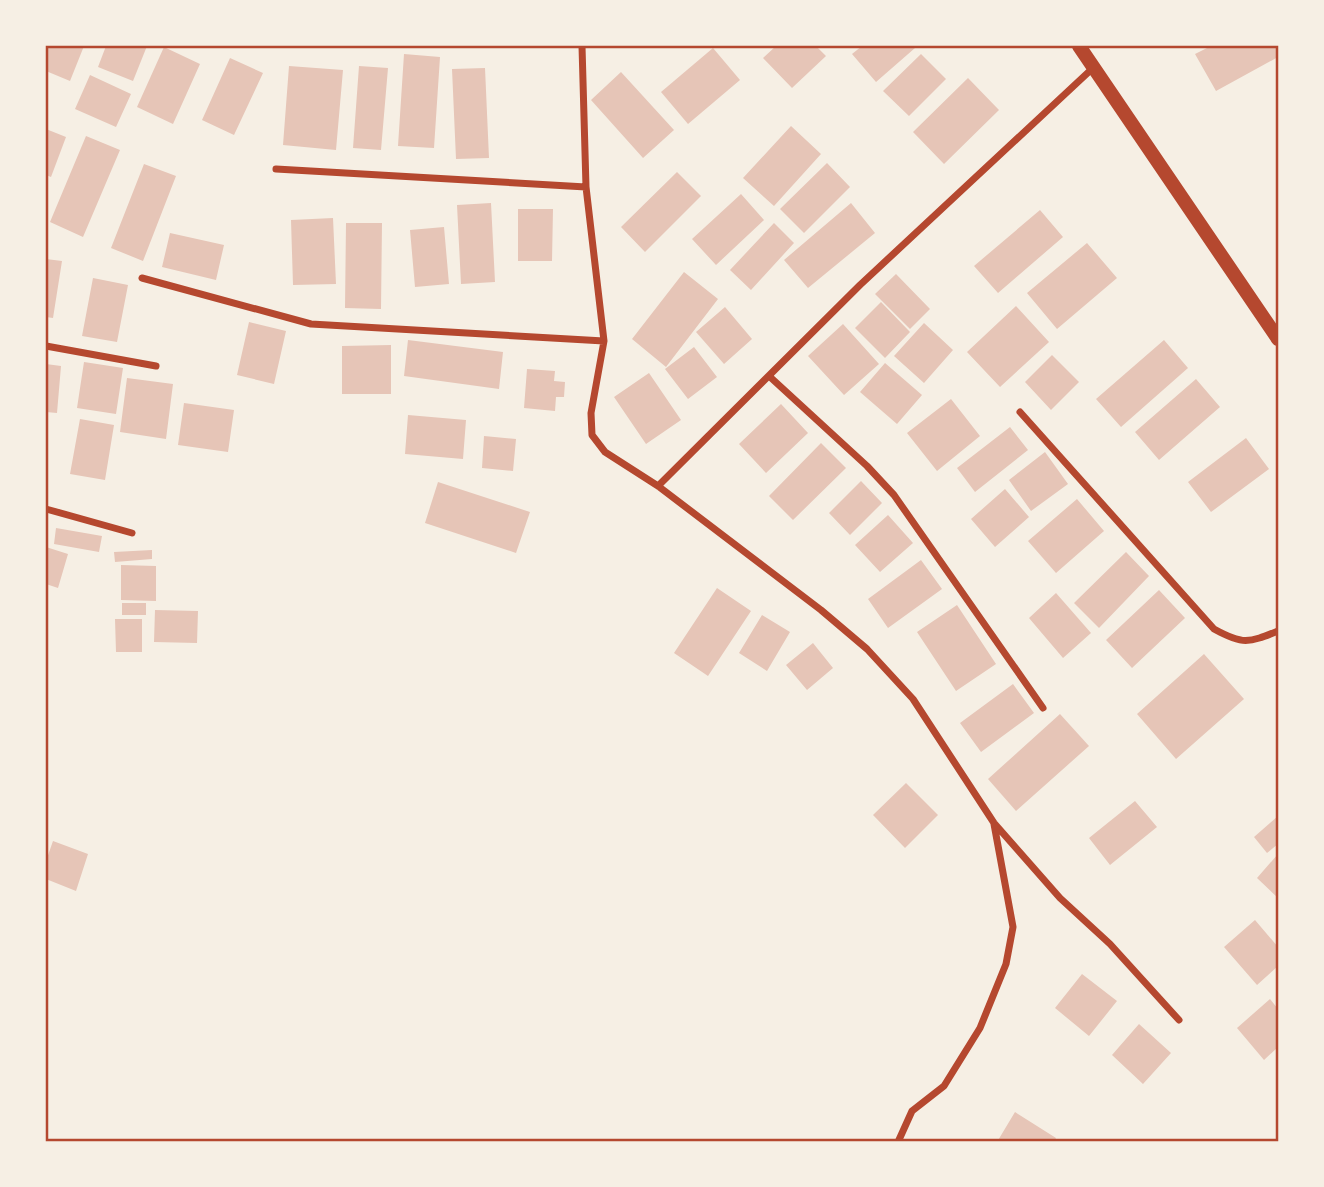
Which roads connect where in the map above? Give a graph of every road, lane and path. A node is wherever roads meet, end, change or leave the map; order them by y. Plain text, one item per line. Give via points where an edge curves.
1 (582, 46) edge
2 (1079, 46) edge
3 (1094, 66) junction
4 (276, 169) dead end
5 (586, 187) junction
6 (142, 278) dead end
7 (1279, 340) edge
8 (604, 341) junction
9 (46, 346) edge
10 (156, 366) dead end
11 (769, 376) junction
12 (1020, 412) dead end
13 (658, 486) junction
14 (46, 509) edge
15 (132, 534) dead end
16 (1279, 631) edge
17 (1043, 708) dead end
18 (994, 823) junction
19 (1179, 1020) dead end
20 (898, 1142) edge

1 - 5 street
2 - 3 main road
3 - 7 main road
3 - 11 street via 859,285
4 - 5 street
5 - 8 street
6 - 8 street via 311,324
8 - 13 street via 591,413 592,435 606,452
9 - 10 street
11 - 13 street
11 - 17 street via 894,495
12 - 16 street via 1214,629 1235,640 1254,641
13 - 18 street via 867,649 913,699
14 - 15 street
18 - 19 street
18 - 20 street via 1013,927 1006,964 980,1028 944,1086 912,1111

